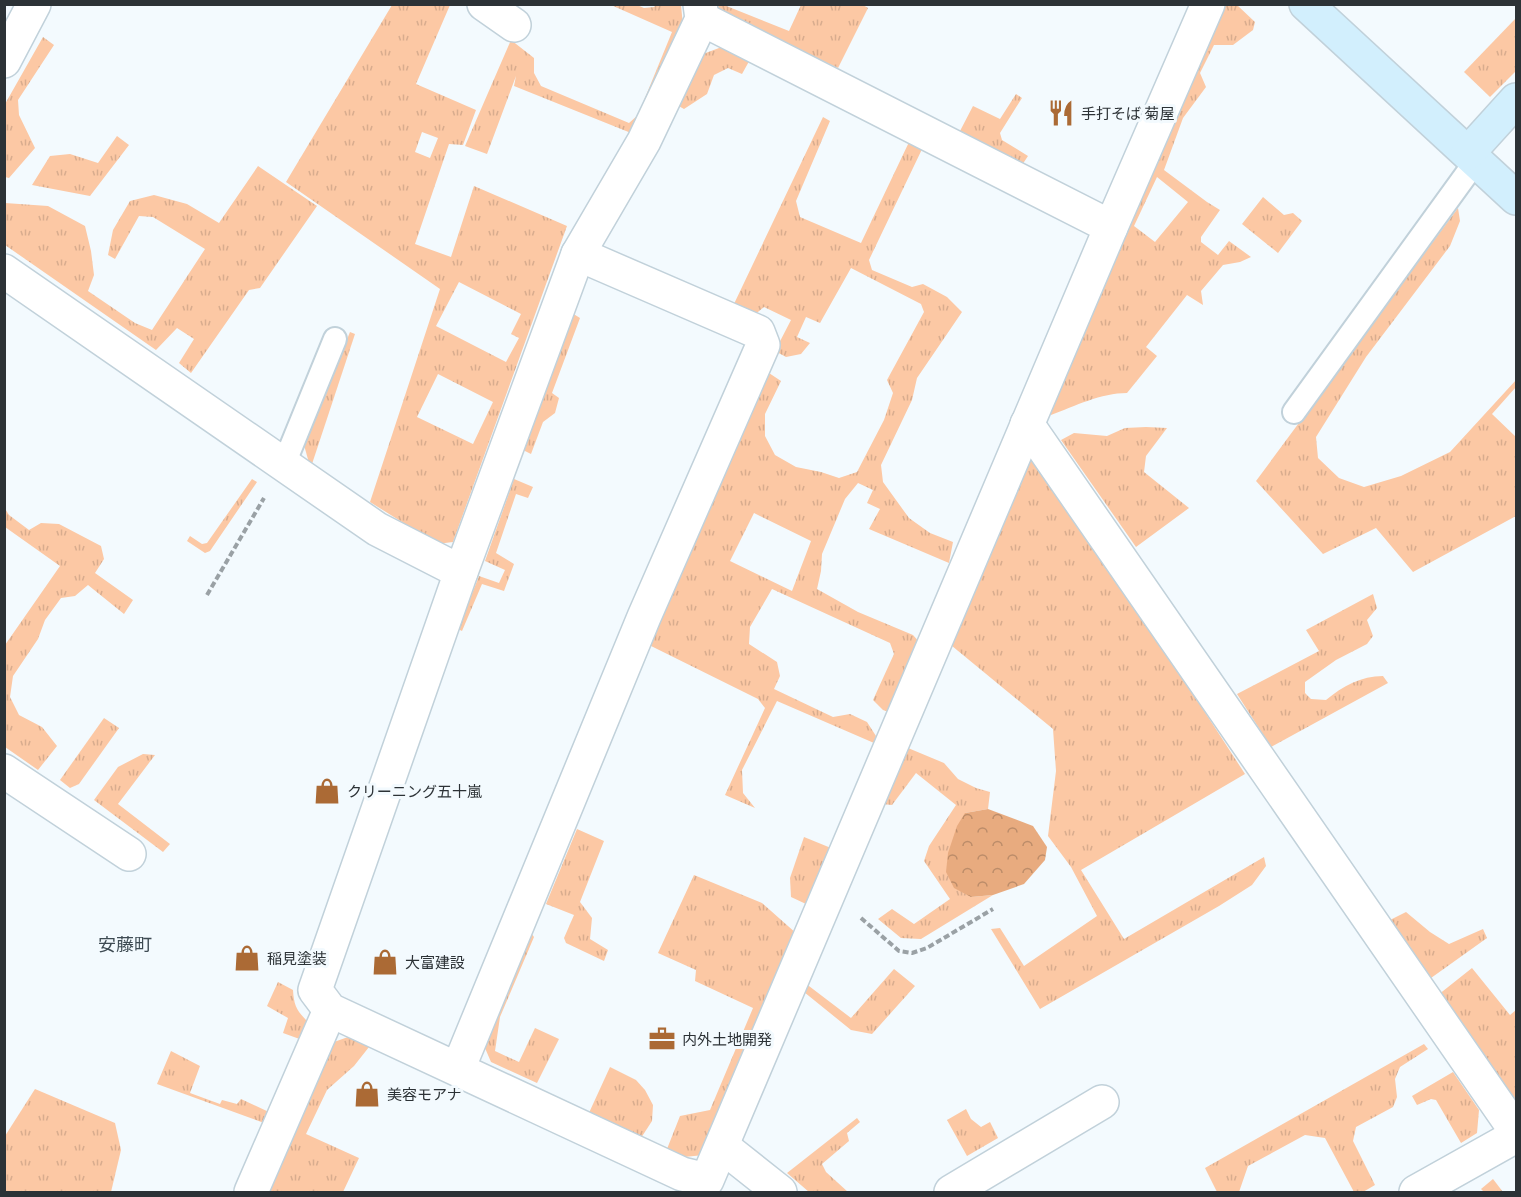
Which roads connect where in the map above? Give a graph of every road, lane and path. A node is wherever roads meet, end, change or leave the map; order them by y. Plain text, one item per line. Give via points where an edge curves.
1 (34, 4) edge
2 (484, 4) edge
3 (1208, 4) edge
4 (1306, 4) edge
5 (701, 12) edge
6 (514, 25) dead end
7 (4, 61) edge
8 (1516, 100) edge
9 (1472, 157) junction
10 (1516, 198) edge
11 (1111, 227) junction
12 (578, 254) junction
13 (4, 271) edge
14 (335, 339) dead end
15 (1293, 412) dead end
16 (1027, 424) junction
17 (284, 464) junction
18 (461, 572) junction
19 (207, 595) dead end
20 (4, 771) edge
21 (129, 854) dead end
22 (829, 891) junction
23 (993, 909) dead end
24 (330, 1010) junction
25 (458, 1069) junction
26 (1102, 1102) dead end
27 (1516, 1131) edge
28 (1516, 1136) edge
29 (722, 1146) junction
30 (704, 1186) edge
31 (251, 1192) edge
32 (780, 1192) edge
33 (951, 1192) edge
34 (1416, 1192) edge

1 - 7 street
2 - 6 street
3 - 11 street
4 - 9 street
5 - 11 street
5 - 12 street via 644,141
8 - 9 street
9 - 10 street
9 - 15 lane
11 - 16 street
12 - 18 street
12 - 25 street via 758,332 763,345 644,617
13 - 17 street
14 - 17 lane
16 - 22 street
16 - 27 street
17 - 18 street via 377,529
17 - 19 path
18 - 24 street via 315,990
20 - 21 street
22 - 23 path via 899,951 912,953
22 - 29 street
24 - 25 street
24 - 31 street
25 - 30 street
26 - 33 street
28 - 34 street
29 - 30 street
29 - 32 street

